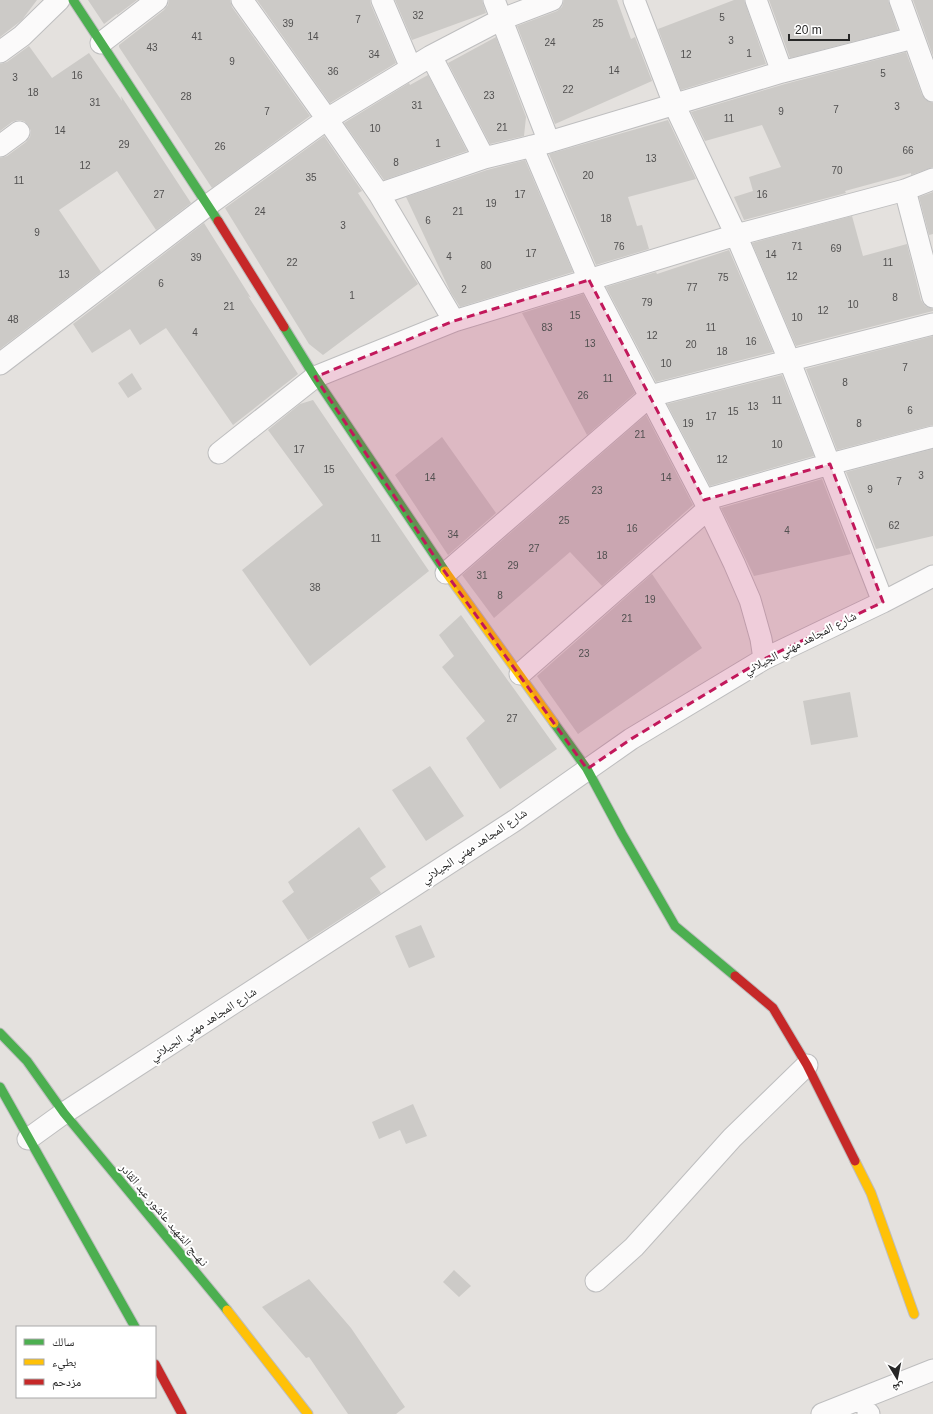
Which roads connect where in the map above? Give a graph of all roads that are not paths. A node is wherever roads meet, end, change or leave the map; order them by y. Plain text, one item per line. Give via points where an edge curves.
1 (59, 0) edge
2 (73, 0) edge
3 (157, 0) edge
4 (242, 0) edge
5 (382, 0) edge
6 (494, 0) edge
7 (552, 0) edge
8 (634, 0) edge
9 (756, 0) edge
10 (900, 0) edge
11 (502, 19) junction
12 (913, 38) junction
13 (100, 43) junction
14 (0, 52) edge
15 (431, 56) junction
16 (411, 68) junction
17 (782, 72) junction
18 (933, 91) edge
19 (674, 104) junction
20 (327, 118) junction
21 (19, 132) dead end
22 (540, 144) junction
23 (0, 146) edge
24 (484, 158) junction
25 (933, 180) edge
26 (905, 190) junction
27 (378, 194) junction
28 (208, 205) junction
29 (736, 235) junction
30 (589, 280) junction
31 (933, 297) edge
32 (454, 321) junction
33 (933, 324) edge
34 (790, 362) junction
35 (0, 364) edge
36 (315, 377) junction
37 (650, 396) junction
38 (933, 437) edge
39 (218, 454) dead end
40 (830, 464) junction
41 (707, 504) junction
42 (446, 573) junction
43 (933, 576) edge
44 (883, 602) junction
45 (764, 659) junction
46 (520, 674) junction
47 (587, 769) junction
48 (0, 1032) edge
49 (807, 1065) junction
50 (0, 1087) edge
51 (64, 1113) junction
52 (28, 1139) junction
53 (596, 1281) dead end
54 (914, 1314) dead end
55 (134, 1326) edge
56 (156, 1366) edge
57 (933, 1370) edge
58 (182, 1414) edge
59 (308, 1414) edge
60 (822, 1414) edge

1 - 14 street via 22,36
2 - 13 street
3 - 13 street
4 - 20 street
5 - 16 street
6 - 11 street
7 - 11 street
8 - 19 street
9 - 17 street
10 - 12 street
11 - 15 street
11 - 22 street
12 - 17 street
12 - 18 street
13 - 28 street
15 - 16 street
15 - 24 street
16 - 20 street
17 - 19 street
19 - 22 street
19 - 29 street
20 - 27 street
20 - 28 street
21 - 23 street
22 - 24 street
22 - 30 street
24 - 27 street
25 - 26 street
26 - 29 street
26 - 31 street
27 - 32 street
28 - 35 street
28 - 36 street
29 - 30 street
29 - 34 street
30 - 32 street
30 - 37 street
32 - 36 street
33 - 34 street
34 - 37 street
34 - 40 street
36 - 39 street
36 - 42 street
37 - 41 street
37 - 42 street
38 - 40 street
40 - 41 street
40 - 44 street
41 - 45 street via 750,600
41 - 46 street
42 - 46 street
43 - 44 street, شارع المجاهد مهني الجيلاني
44 - 45 street, شارع المجاهد مهني الجيلاني
45 - 47 street, شارع المجاهد مهني الجيلاني via 631,739
46 - 47 street
47 - 49 street via 675,926 773,1008
47 - 51 street, شارع المجاهد مهني الجيلاني via 514,821
48 - 51 street, نـهــج الشهيد عاشور عبد القادر via 27,1061
49 - 53 street via 732,1138 634,1247
49 - 54 street via 871,1193
50 - 52 street
51 - 52 street, شارع المجاهد مهني الجيلاني
51 - 59 street, نـهــج الشهيد عاشور عبد القادر via 247,1335
52 - 55 street
56 - 58 street
57 - 60 street

